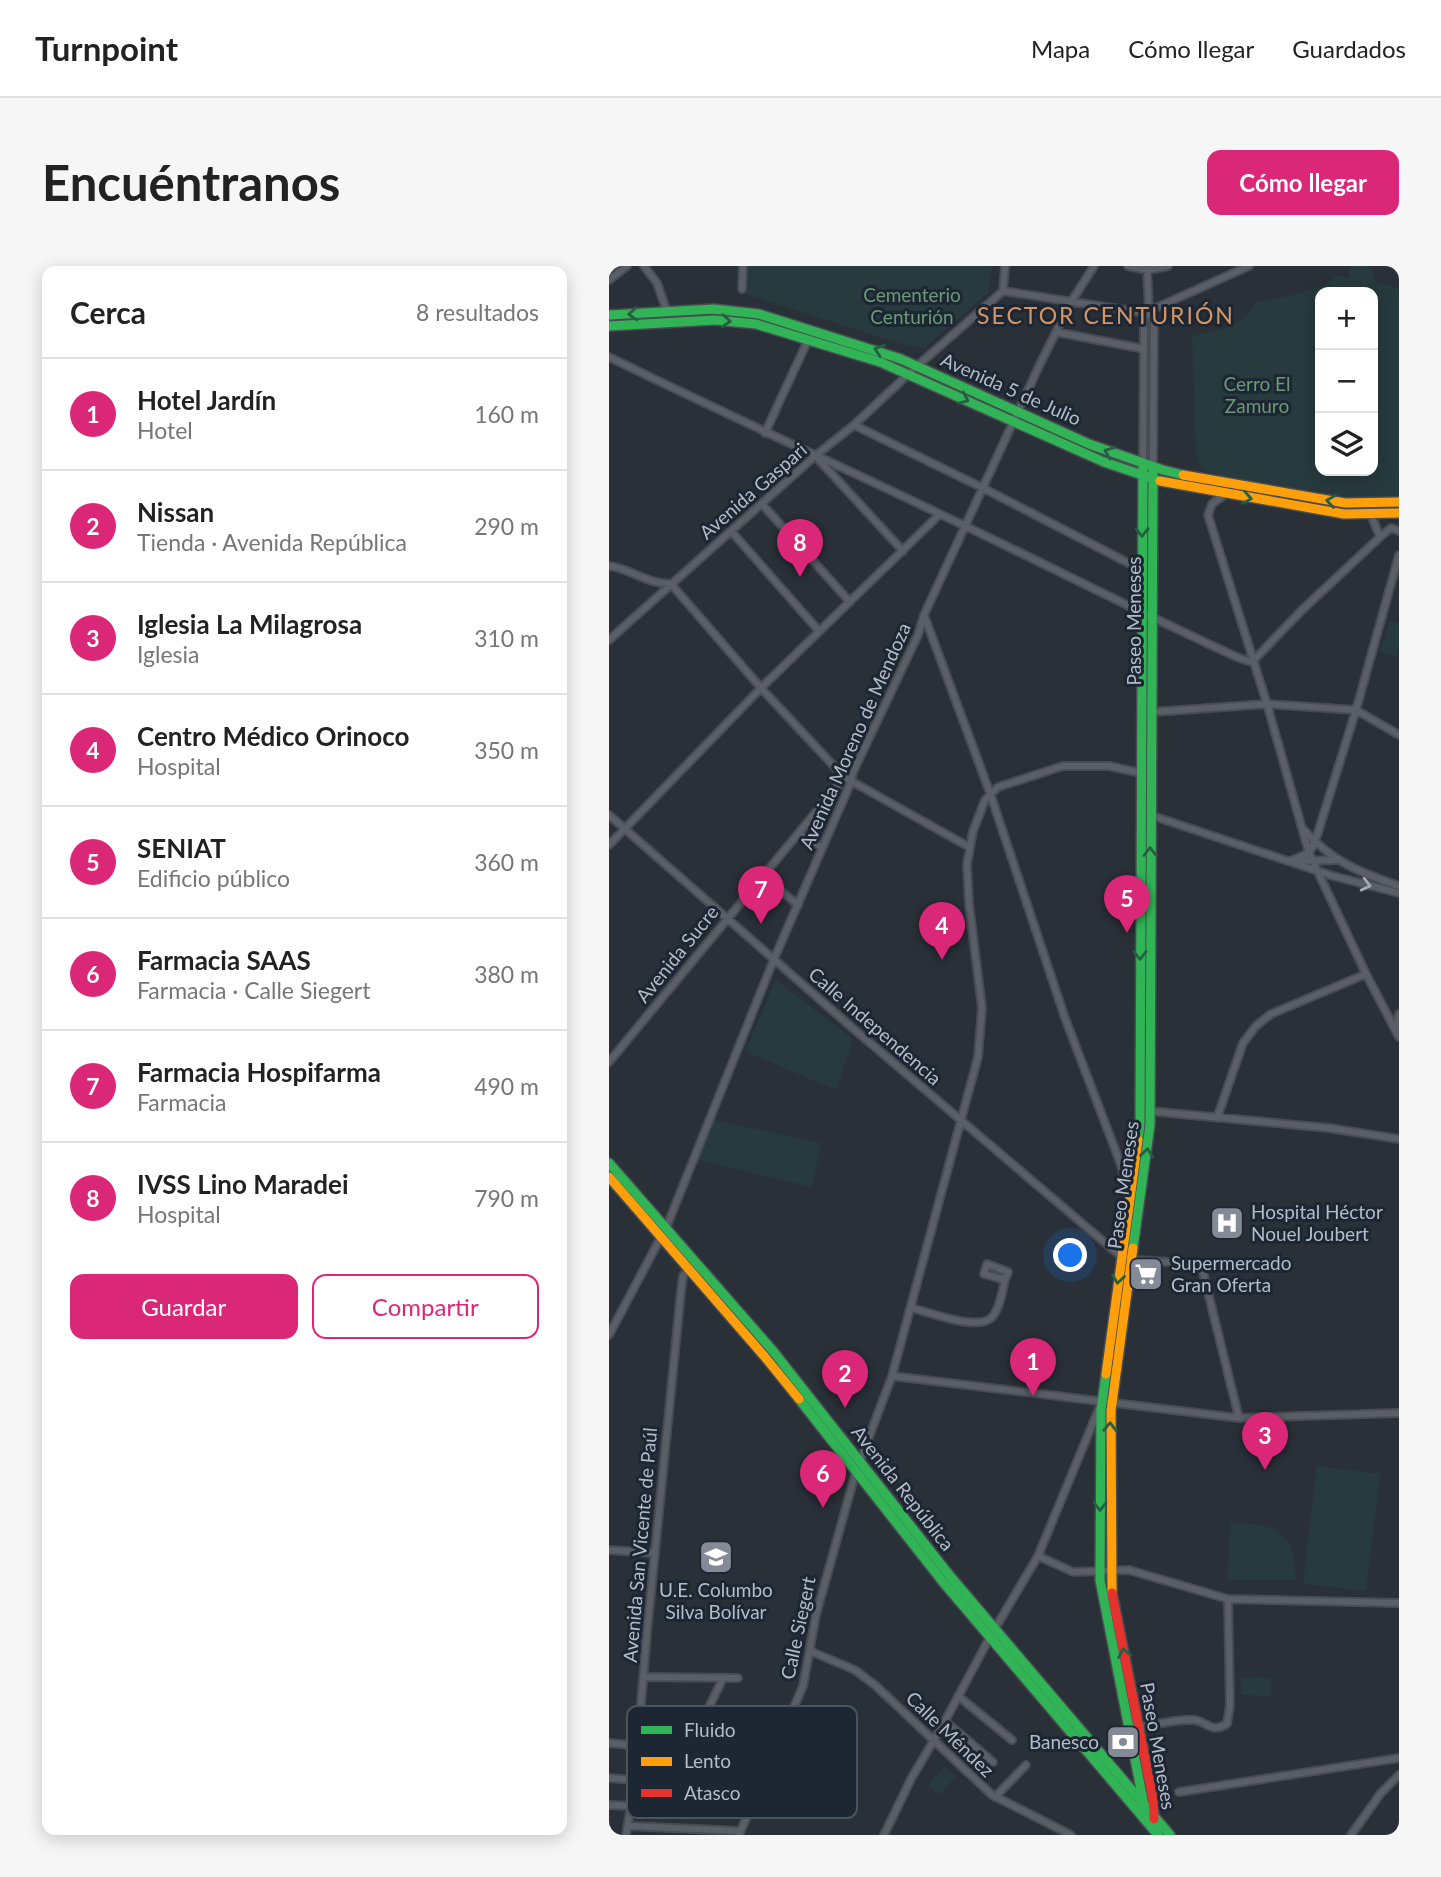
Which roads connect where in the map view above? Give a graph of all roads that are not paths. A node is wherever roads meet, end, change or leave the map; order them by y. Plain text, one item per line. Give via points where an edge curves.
1 (627, 266) edge
2 (644, 266) edge
3 (743, 266) edge
4 (1005, 266) edge
5 (1094, 266) edge
6 (1128, 266) edge
7 (1168, 266) edge
8 (1226, 266) edge
9 (1249, 266) edge
10 (1147, 268) edge
11 (1227, 274) junction
12 (609, 280) edge
13 (742, 289) dead end
14 (1003, 291) junction
15 (1071, 302) junction
16 (667, 312) junction
17 (1149, 312) junction
18 (609, 315) edge
19 (609, 326) edge
20 (1056, 332) junction
21 (808, 340) junction
22 (1144, 349) junction
23 (610, 357) edge
24 (917, 366) junction
25 (909, 374) junction
26 (1019, 412) junction
27 (1014, 422) junction
28 (854, 425) junction
29 (765, 433) junction
30 (815, 456) junction
31 (1143, 464) junction
32 (1153, 467) junction
33 (1148, 477) junction
34 (983, 488) junction
35 (1226, 494) junction
36 (1399, 502) edge
37 (762, 504) junction
38 (1399, 513) edge
39 (940, 514) junction
40 (1371, 515) junction
41 (965, 526) junction
42 (731, 531) junction
43 (1399, 531) edge
44 (1380, 537) junction
45 (903, 551) junction
46 (1399, 555) edge
47 (609, 566) edge
48 (1142, 570) junction
49 (671, 584) junction
50 (850, 602) junction
51 (1141, 613) junction
52 (924, 615) junction
53 (1151, 618) junction
54 (819, 631) junction
55 (609, 640) edge
56 (1252, 662) junction
57 (761, 688) junction
58 (1267, 704) junction
59 (1356, 710) junction
60 (1152, 712) junction
61 (1399, 735) edge
62 (853, 772) junction
63 (1141, 773) junction
64 (844, 777) junction
65 (851, 782) junction
66 (990, 793) junction
67 (609, 815) edge
68 (1150, 815) junction
69 (1320, 824) junction
70 (1302, 828) junction
71 (625, 830) junction
72 (798, 834) junction
73 (1315, 842) junction
74 (609, 845) edge
75 (822, 847) junction
76 (969, 847) junction
77 (1310, 853) junction
78 (1336, 860) junction
79 (1290, 861) junction
80 (1314, 862) junction
81 (1317, 870) junction
82 (763, 876) junction
83 (1333, 876) junction
84 (1399, 886) edge
85 (1399, 893) edge
86 (798, 905) junction
87 (727, 917) junction
88 (774, 959) junction
89 (1366, 974) junction
90 (1399, 1014) edge
91 (1397, 1028) edge
92 (1399, 1037) edge
93 (609, 1062) edge
94 (1145, 1110) junction
95 (1217, 1118) junction
96 (961, 1121) junction
97 (1399, 1139) edge
98 (609, 1163) edge
99 (609, 1177) edge
100 (1129, 1199) junction
101 (664, 1233) junction
102 (1126, 1257) junction
103 (692, 1265) junction
104 (1005, 1280) dead end
105 (912, 1308) junction
106 (609, 1335) edge
107 (892, 1376) junction
108 (1107, 1401) junction
109 (1399, 1413) edge
110 (1239, 1418) junction
111 (860, 1462) junction
112 (856, 1472) junction
113 (609, 1549) edge
114 (654, 1553) junction
115 (1038, 1556) junction
116 (1105, 1570) junction
117 (1228, 1599) junction
118 (1399, 1602) edge
119 (992, 1633) junction
120 (810, 1651) junction
121 (643, 1677) junction
122 (723, 1678) junction
123 (738, 1678) dead end
124 (958, 1696) junction
125 (641, 1706) edge
126 (710, 1706) edge
127 (795, 1706) edge
128 (945, 1721) junction
129 (1139, 1727) junction
130 (934, 1740) junction
131 (1012, 1740) dead end
132 (609, 1743) edge
133 (627, 1745) edge
134 (1397, 1760) edge
135 (993, 1762) dead end
136 (1026, 1765) dead end
137 (1399, 1775) edge
138 (609, 1778) edge
139 (627, 1779) edge
140 (1179, 1792) dead end
141 (995, 1797) junction
142 (1144, 1804) junction
143 (609, 1805) edge
144 (627, 1806) edge
145 (1154, 1816) junction
146 (629, 1818) edge
147 (628, 1825) junction
148 (739, 1833) edge
149 (1155, 1833) edge
150 (626, 1835) edge
151 (884, 1835) edge
152 (1071, 1835) edge
153 (1170, 1835) edge
154 (1351, 1835) edge

1 - 12 street
2 - 16 street via 657,283
3 - 13 street
4 - 14 street
5 - 15 street, Avenida Moreno de Mendoza
6 - 10 street
7 - 10 street
8 - 11 street
9 - 11 street
10 - 17 street
11 - 17 street
14 - 15 street
14 - 24 street, Avenida Gaspari
15 - 17 street
15 - 20 street, Avenida Moreno de Mendoza
16 -> 18 street, Avenida 5 de Julio
24 -> 16 street, Avenida 5 de Julio via 751,312
17 - 22 street via 1144,319
17 - 32 street via 1154,319
19 -> 21 street, Avenida 5 de Julio via 731,321
20 - 22 street
20 - 26 street, Avenida Moreno de Mendoza
21 - 25 street, Avenida 5 de Julio
21 - 29 street
22 - 31 street
23 - 29 street
24 - 25 street, Avenida Gaspari
24 - 26 street, Avenida 5 de Julio
25 -> 27 street, Avenida 5 de Julio
25 - 28 street, Avenida Gaspari
26 - 27 street, Avenida Moreno de Mendoza
31 -> 26 street, Avenida 5 de Julio
27 - 33 street, Avenida 5 de Julio
27 - 34 street, Avenida Moreno de Mendoza
28 - 30 street, Avenida Gaspari
28 - 34 street
29 - 30 street
30 - 37 street, Avenida Gaspari
30 - 39 street
30 - 45 street
31 - 32 street, Avenida 5 de Julio
31 - 33 street, Paseo Meneses
32 - 33 street, Paseo Meneses
36 -> 32 street, Avenida 5 de Julio via 1345,503
33 - 35 street, Avenida 5 de Julio
33 -> 48 street, Paseo Meneses
33 - 53 street, Paseo Meneses
34 - 41 street, Avenida Moreno de Mendoza
34 - 48 street
35 -> 40 street, Avenida 5 de Julio
35 - 56 street via 1217,498 1208,515
37 - 42 street, Avenida Gaspari
37 - 50 street
38 - 40 street, Avenida 5 de Julio
39 - 41 street
39 - 45 street
40 - 44 street
41 - 51 street
41 - 52 street, Avenida Moreno de Mendoza
42 - 49 street, Avenida Gaspari
42 - 54 street
43 - 44 street via 1391,528
44 - 56 street
45 - 50 street
46 - 59 street
47 - 49 street
48 - 51 street, Paseo Meneses
49 - 55 street, Avenida Gaspari
49 - 57 street
50 - 54 street
51 - 53 street
51 - 63 street, Paseo Meneses
52 - 62 street, Avenida Moreno de Mendoza
52 - 66 street
53 - 56 street
53 - 60 street, Paseo Meneses
54 - 57 street
56 - 58 street
57 - 64 street
57 - 71 street
58 - 59 street
58 - 60 street
58 - 70 street
59 - 61 street
59 - 69 street
60 - 68 street, Paseo Meneses
62 - 64 street, Avenida Sucre
62 - 65 street, Avenida Moreno de Mendoza
63 - 66 street via 1109,766 1063,766
63 -> 94 street, Paseo Meneses
64 - 65 street
64 - 72 street, Avenida Sucre
65 - 75 street, Avenida Moreno de Mendoza
65 - 76 street
66 - 76 street, Calle Siegert
66 - 100 street
67 - 71 street, Calle Independencia
68 - 79 street
94 -> 68 street, Paseo Meneses
69 - 70 street via 1311,832
69 - 73 street
70 - 73 street
70 - 77 street
71 - 74 street
71 - 87 street, Calle Independencia
72 - 75 street
72 - 82 street, Avenida Sucre
73 - 77 street
73 - 78 street
75 - 86 street, Avenida Moreno de Mendoza
76 - 96 street, Calle Siegert via 968,895 982,1008 978,1057
77 - 79 street
77 - 80 street
78 - 80 street
78 - 83 street via 1327,867
78 - 84 street
79 - 80 street
79 - 81 street
80 - 81 street
81 - 83 street
81 - 89 street
82 - 86 street
82 - 87 street, Avenida Sucre
83 -> 85 street
86 - 88 street, Avenida Moreno de Mendoza
87 - 88 street, Calle Independencia
87 - 93 street, Avenida Sucre
88 - 96 street, Calle Independencia
88 - 101 street, Avenida Moreno de Mendoza
89 - 91 street
89 - 95 street via 1271,1014 1256,1026 1243,1043
90 - 91 street
91 - 92 street
94 - 95 street
94 - 100 street, Paseo Meneses
102 -> 94 street, Paseo Meneses via 1148,1142
95 - 97 street
96 - 102 street, Calle Independencia
96 - 105 street, Calle Siegert
98 - 101 street, Avenida República
99 - 101 street, Avenida República
100 - 102 street, Paseo Meneses
101 - 103 street, Avenida República
101 - 106 street, Avenida Moreno de Mendoza
102 - 108 street, Paseo Meneses
102 - 110 street via 1201,1265
103 - 111 street, Avenida República via 773,1351
103 - 112 street, Avenida República
103 - 114 street, Avenida San Vicente de Paúl via 681,1291
104 - 105 street via 993,1317 986,1321 965,1322
105 - 107 street, Calle Siegert
107 - 108 street
107 - 111 street, Calle Siegert
108 - 110 street
108 - 115 street
108 - 116 street, Paseo Meneses via 1100,1425
109 - 110 street
111 - 112 street, Calle Siegert
111 - 119 street, Avenida República
112 - 119 street, Avenida República
112 - 120 street, Calle Siegert
113 - 114 street
114 - 121 street, Avenida San Vicente de Paúl
115 - 116 street via 1073,1572
115 - 119 street
116 - 117 street via 1129,1570
129 -> 116 street, Paseo Meneses
116 - 142 street, Paseo Meneses via 1102,1598
117 - 118 street
117 - 129 street via 1227,1724 1207,1727 1194,1719
119 - 124 street
119 - 142 street, Avenida República
119 - 149 street, Avenida República
120 - 127 street, Calle Siegert
120 - 130 street, Calle Méndez via 864,1676
121 - 122 street
121 - 125 street, Avenida San Vicente de Paúl
122 - 123 street
122 - 126 street
124 - 128 street
124 - 131 street
128 - 130 street
128 - 135 street
129 - 145 street, Paseo Meneses
130 - 141 street, Calle Méndez
130 - 151 street
132 - 133 street
134 - 140 street
136 - 141 street
137 - 154 street
138 - 139 street
141 - 152 street, Calle Méndez
142 - 145 street, Avenida República
142 - 149 street, Paseo Meneses
143 - 144 street
145 - 149 street, Paseo Meneses
145 - 153 street, Avenida República
146 - 147 street, Avenida San Vicente de Paúl
147 - 148 street
147 - 150 street, Avenida San Vicente de Paúl

